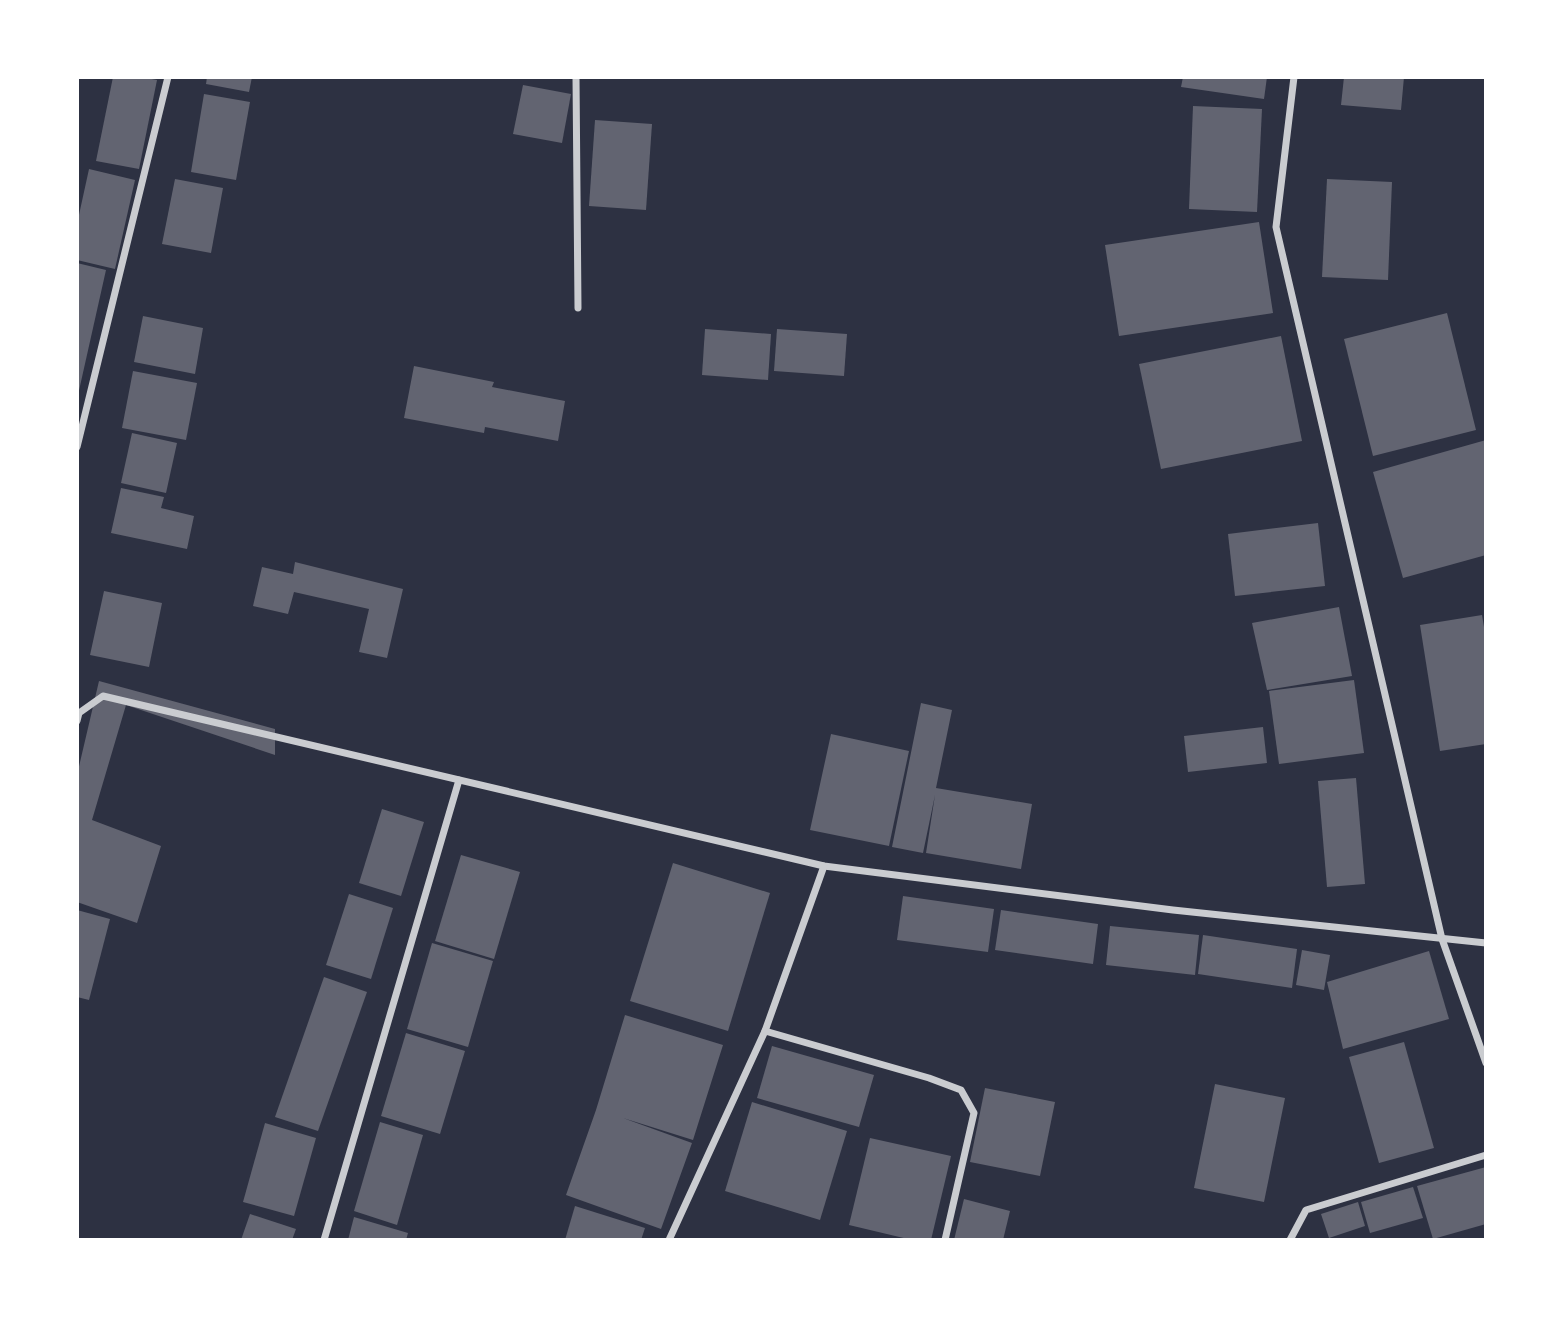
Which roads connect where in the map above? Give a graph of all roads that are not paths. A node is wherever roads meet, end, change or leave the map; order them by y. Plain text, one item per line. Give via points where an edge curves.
1 (168, 77) edge
2 (576, 77) edge
3 (1294, 77) edge
4 (579, 308) dead end
5 (77, 447) edge
6 (78, 715) edge
7 (459, 780) junction
8 (824, 866) junction
9 (1442, 939) junction
10 (1486, 943) edge
11 (765, 1031) junction
12 (1486, 1063) edge
13 (1486, 1155) edge
14 (324, 1240) edge
15 (669, 1240) edge
16 (945, 1240) edge
17 (1290, 1240) edge

1 - 5 street
2 - 4 street
3 - 9 street via 1276,227
6 - 7 street via 103,696
7 - 8 street
7 - 14 street
8 - 9 street
8 - 11 street
9 - 10 street
9 - 12 street
11 - 15 street
11 - 16 street via 961,1090 974,1113
13 - 17 street via 1306,1210

